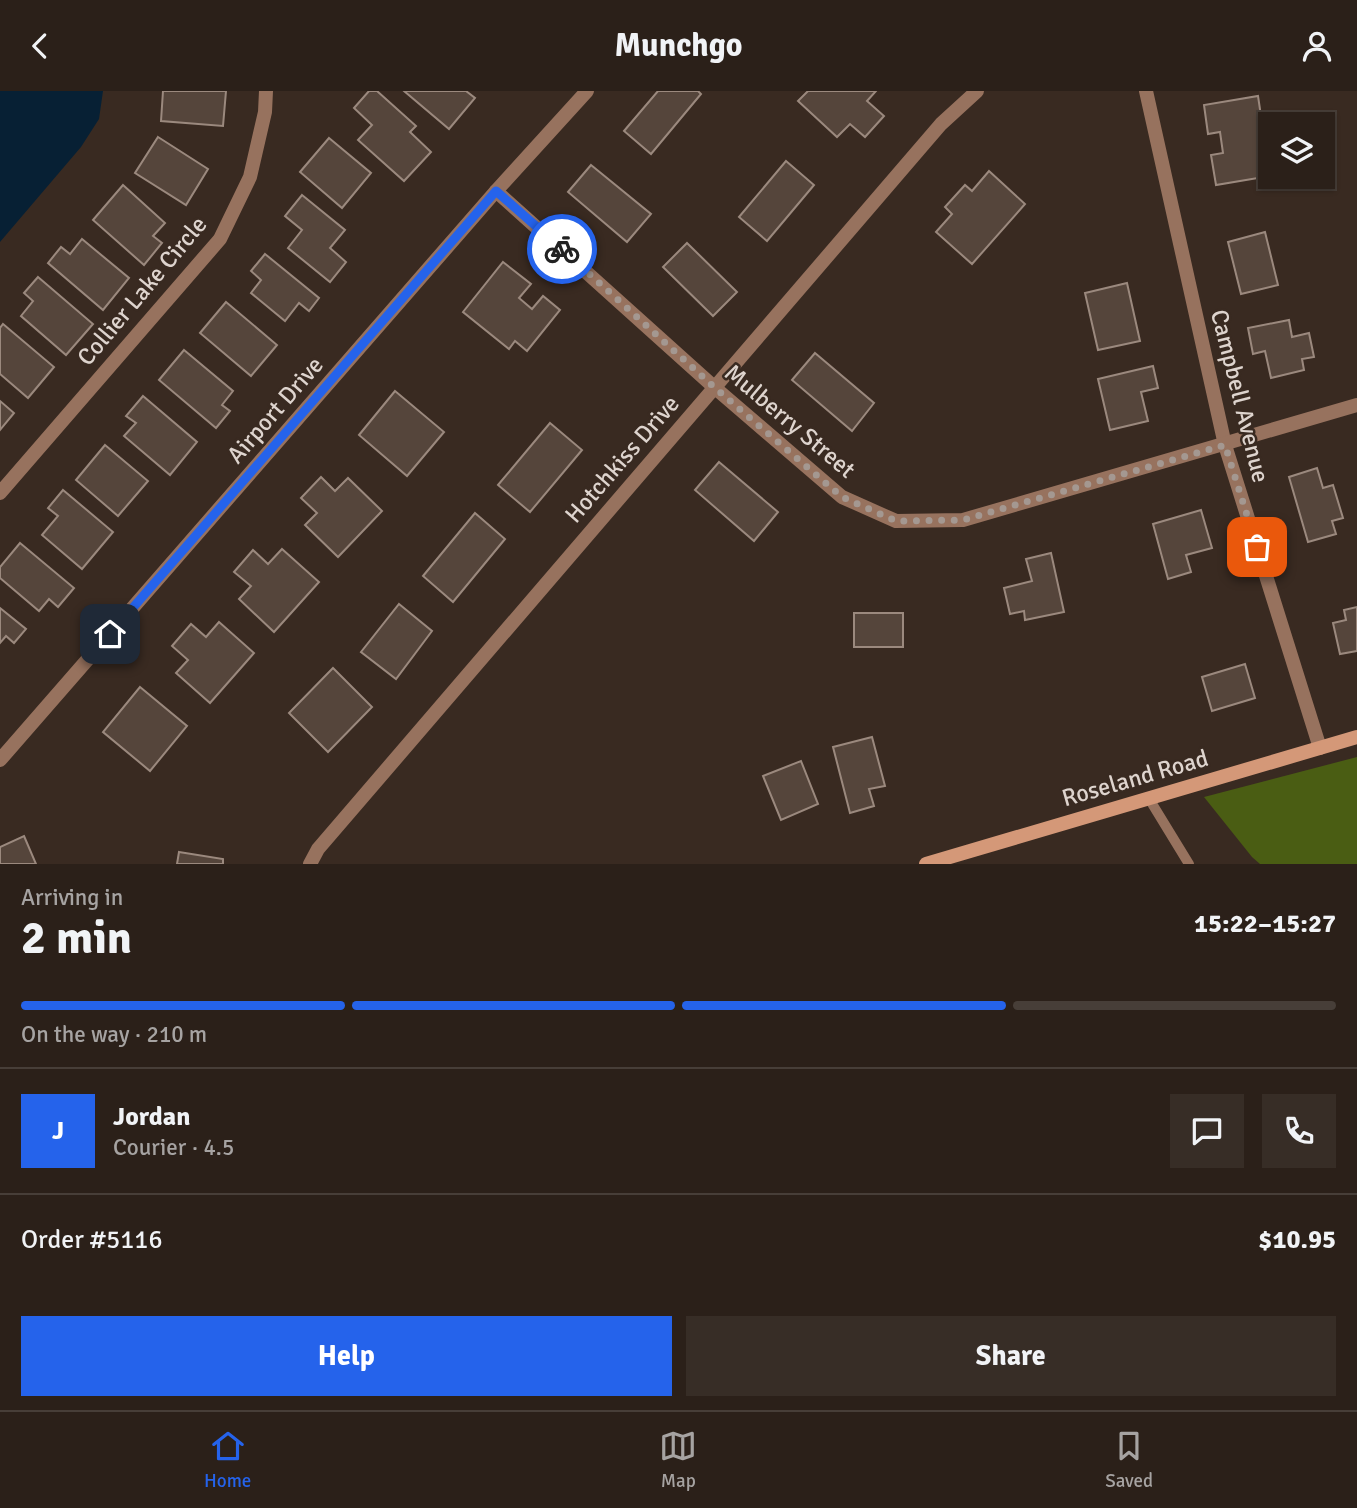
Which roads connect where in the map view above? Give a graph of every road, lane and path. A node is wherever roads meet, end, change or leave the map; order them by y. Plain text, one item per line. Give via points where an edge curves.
1 (266, 91) edge
2 (587, 91) edge
3 (977, 91) edge
4 (1146, 91) edge
5 (496, 191) junction
6 (714, 387) junction
7 (1357, 405) edge
8 (1225, 445) junction
9 (0, 493) edge
10 (1357, 737) edge
11 (1320, 748) junction
12 (0, 760) edge
13 (1148, 797) junction
14 (310, 864) edge
15 (926, 864) edge
16 (1188, 864) edge

1 - 9 street, Collier Lake Circle via 250,177 220,239
2 - 5 street, Airport Drive
3 - 6 street, Hotchkiss Drive via 941,124
4 - 8 street, Campbell Avenue
5 - 6 street, Mulberry Street
5 - 12 street, Airport Drive
6 - 8 street, Mulberry Street via 842,497 896,521 963,520
6 - 14 street, Hotchkiss Drive via 318,849
7 - 8 street, Mulberry Street
8 - 11 street, Campbell Avenue
10 - 11 main road, Roseland Road
11 - 13 main road, Roseland Road
13 - 15 main road, Roseland Road
13 - 16 lane

